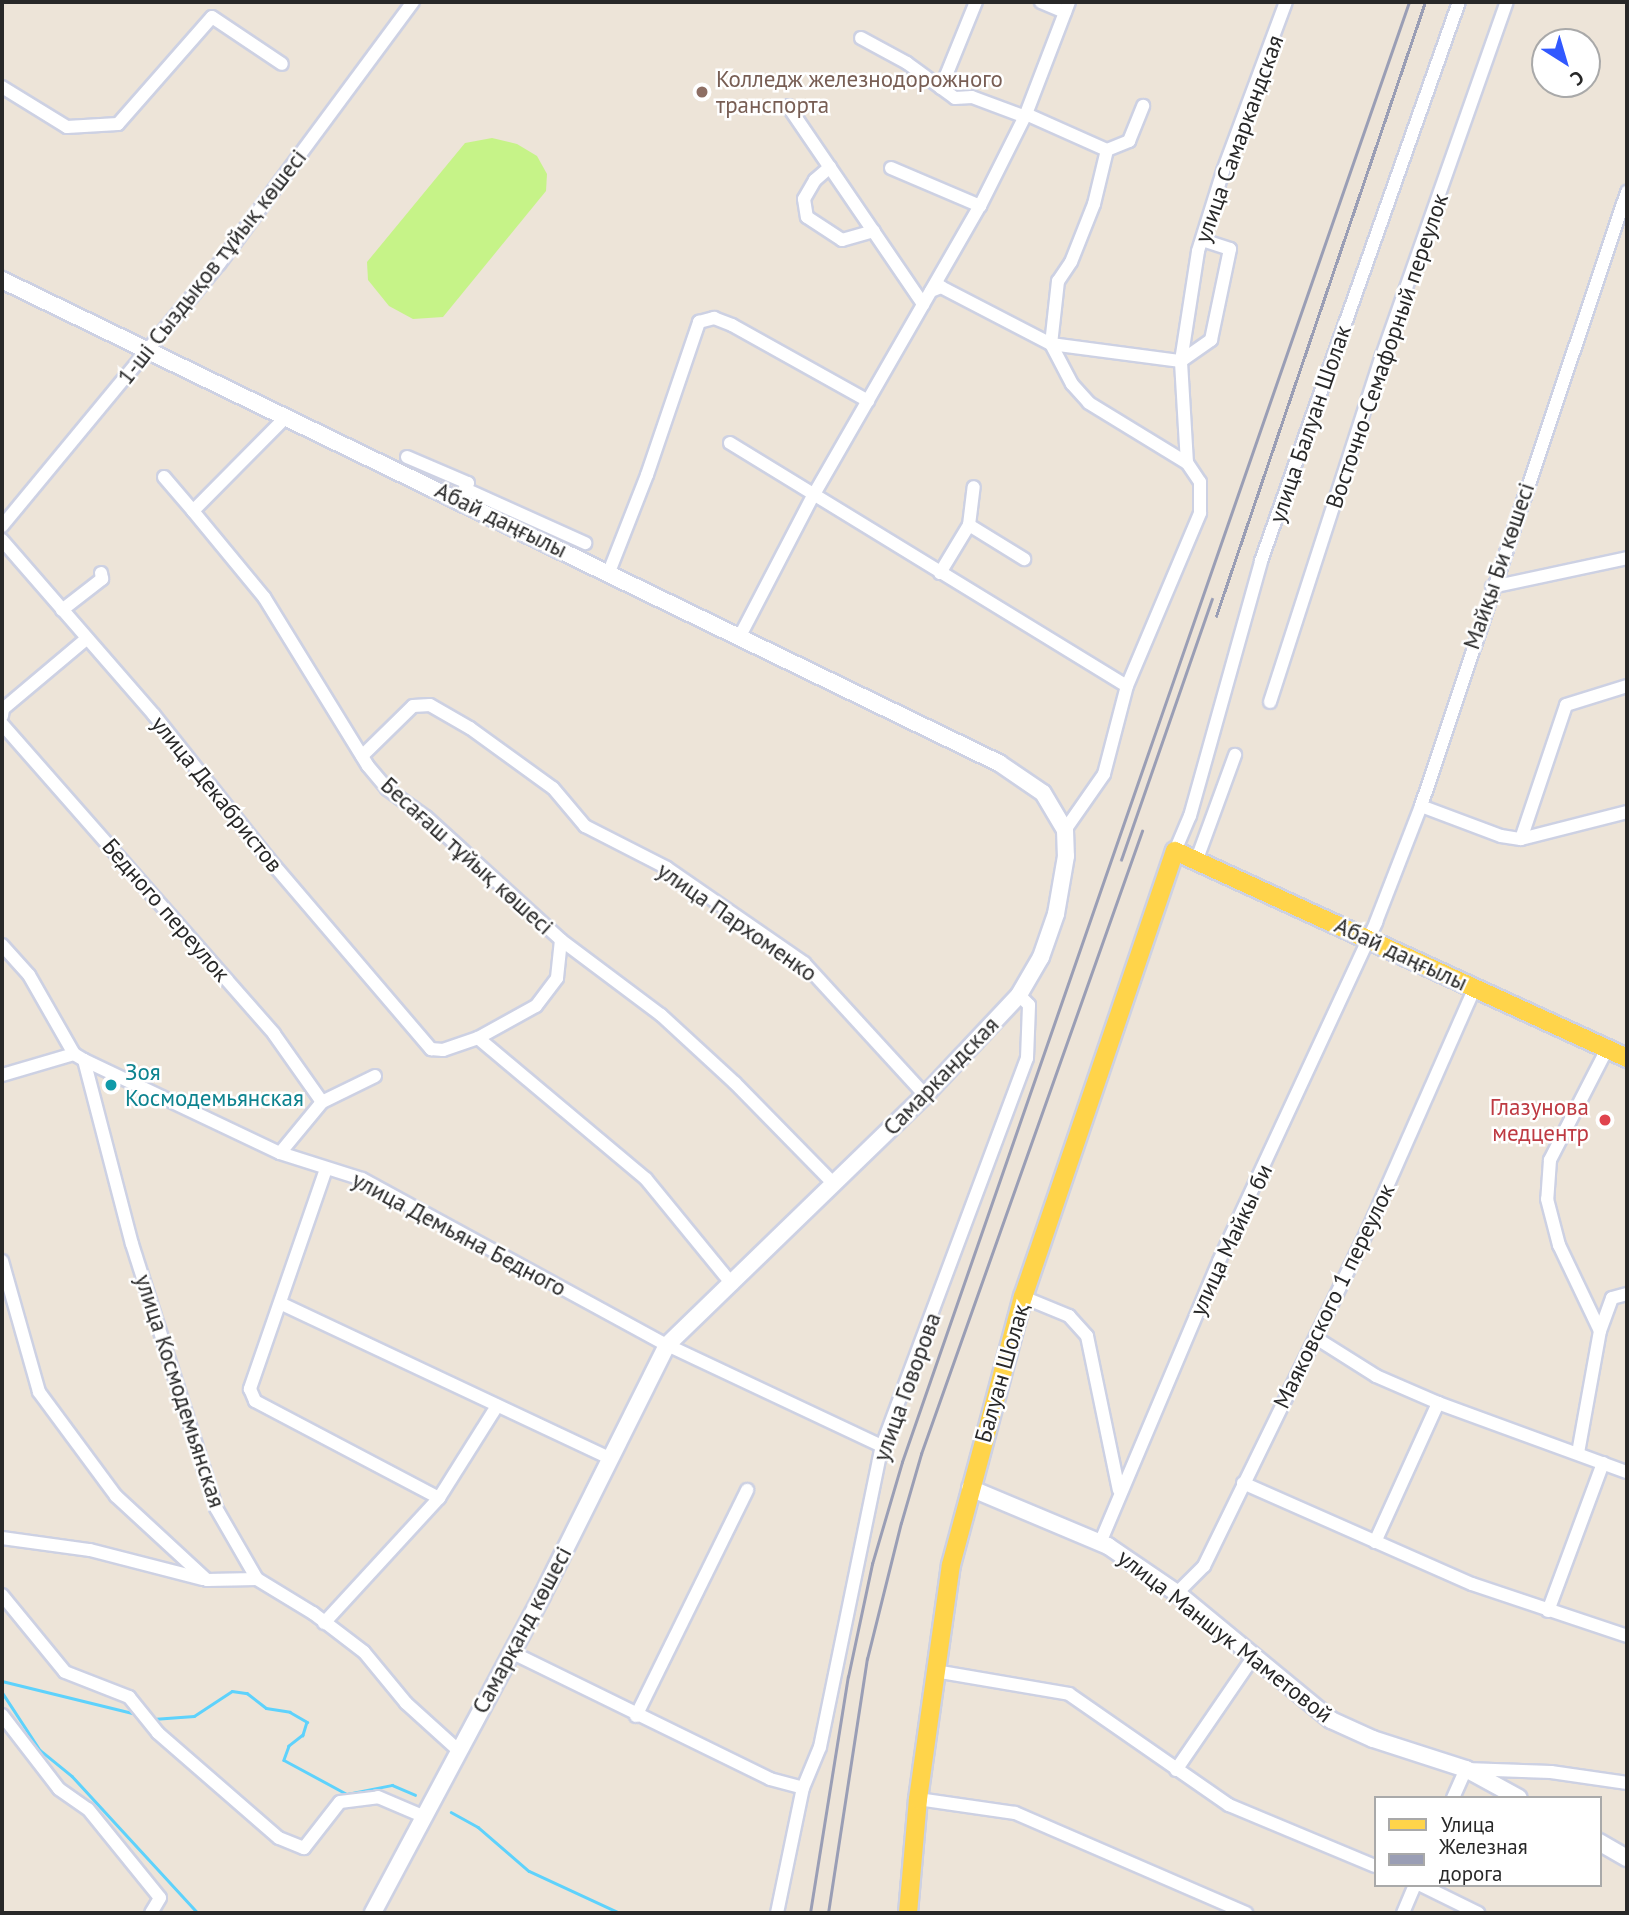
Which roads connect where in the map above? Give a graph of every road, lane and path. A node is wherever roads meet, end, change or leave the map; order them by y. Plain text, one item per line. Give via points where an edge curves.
1 (413, 2) edge
2 (976, 2) edge
3 (1041, 2) edge
4 (1286, 2) edge
5 (1459, 2) edge
6 (1507, 2) edge
7 (1067, 7) edge
8 (861, 38) dead end
9 (282, 64) dead end
10 (2, 87) edge
11 (941, 88) junction
12 (788, 106) dead end
13 (1143, 106) dead end
14 (1025, 115) junction
15 (1107, 150) junction
16 (830, 167) junction
17 (891, 168) dead end
18 (1627, 192) edge
19 (980, 205) junction
20 (874, 231) junction
21 (1202, 240) junction
22 (2, 280) edge
23 (931, 291) junction
24 (923, 304) junction
25 (1051, 344) junction
26 (149, 350) junction
27 (1181, 361) junction
28 (868, 401) junction
29 (286, 417) junction
30 (730, 443) dead end
31 (407, 457) dead end
32 (1187, 463) junction
33 (164, 477) dead end
34 (974, 487) dead end
35 (462, 494) junction
36 (813, 496) junction
37 (193, 512) junction
38 (2, 526) edge
39 (969, 526) junction
40 (2, 540) edge
41 (585, 543) dead end
42 (1627, 558) edge
43 (1024, 559) dead end
44 (609, 572) junction
45 (101, 573) dead end
46 (940, 573) junction
47 (1492, 587) junction
48 (62, 610) junction
49 (740, 636) junction
50 (86, 639) junction
51 (1127, 686) junction
52 (1627, 686) edge
53 (1270, 702) dead end
54 (2, 716) edge
55 (2, 724) edge
56 (362, 755) junction
57 (1236, 755) dead end
58 (1421, 806) junction
59 (1627, 812) edge
60 (1065, 830) junction
61 (1521, 839) junction
62 (1175, 851) junction
63 (1197, 859) junction
64 (1368, 939) junction
65 (561, 940) junction
66 (2, 945) edge
67 (1474, 989) junction
68 (1019, 995) junction
69 (478, 1038) junction
70 (1607, 1049) junction
71 (79, 1057) junction
72 (1627, 1058) edge
73 (2, 1075) edge
74 (375, 1076) dead end
75 (925, 1095) junction
76 (322, 1102) junction
77 (281, 1153) junction
78 (326, 1169) junction
79 (833, 1183) junction
80 (2, 1261) edge
81 (732, 1283) junction
82 (1627, 1294) edge
83 (1023, 1297) junction
84 (282, 1304) junction
85 (1600, 1331) junction
86 (1316, 1338) junction
87 (667, 1345) junction
88 (1438, 1403) junction
89 (497, 1406) junction
90 (882, 1446) junction
91 (1578, 1453) junction
92 (610, 1458) junction
93 (1603, 1463) junction
94 (1627, 1472) edge
95 (1243, 1483) junction
96 (970, 1488) junction
97 (747, 1490) dead end
98 (1119, 1490) junction
99 (439, 1498) junction
100 (2, 1538) edge
101 (1375, 1542) junction
102 (1100, 1543) junction
103 (257, 1579) junction
104 (207, 1580) junction
105 (1177, 1593) junction
106 (2, 1595) edge
107 (1548, 1611) junction
108 (324, 1623) junction
109 (1627, 1636) edge
110 (511, 1652) junction
111 (1254, 1656) junction
112 (935, 1671) junction
113 (2, 1715) edge
114 (636, 1716) junction
115 (458, 1750) junction
116 (1466, 1769) junction
117 (1176, 1770) junction
118 (1627, 1783) edge
119 (803, 1788) junction
120 (1454, 1796) edge
121 (1515, 1796) edge
122 (918, 1799) junction
123 (425, 1816) junction
124 (1601, 1843) edge
125 (1627, 1857) edge
126 (1374, 1866) edge
127 (1414, 1887) edge
128 (1425, 1887) edge
129 (1240, 1912) edge
130 (151, 1913) edge
131 (373, 1913) edge
132 (777, 1913) edge
133 (908, 1913) edge
134 (1403, 1913) edge
135 (1478, 1913) edge

1 - 26 street, 1-ші Сыздықов тұйық көшесі via 219,264
2 - 11 street
3 - 7 street
4 - 21 street, улица Самаркандская
5 - 62 street, улица Балуан Шолак via 1261,562 1190,816
6 - 53 street, Восточно-Семафорный переулок via 1382,356
7 - 14 street
8 - 11 street
9 - 10 street via 212,17 118,124 67,127
11 - 14 street via 955,98 972,97
12 - 16 street
13 - 15 street via 1129,141
14 - 15 street
14 - 19 street
15 - 25 street via 1094,204 1071,262 1058,281
16 - 20 street
16 - 20 street via 804,199 807,217 842,240
17 - 19 street
18 - 47 street, Майқы Би көшесі
19 - 23 street
20 - 24 street
21 - 27 street, улица Самаркандская
21 - 27 street via 1230,248 1210,340
22 - 26 street, Абай даңғылы
23 - 24 street
23 - 25 street via 941,287
24 - 28 street
25 - 27 street
25 - 32 street via 1072,384 1089,403
26 - 29 street, Абай даңғылы
26 - 38 street, 1-ші Сыздықов тұйық көшесі
27 - 32 street, улица Самаркандская
28 - 36 street
28 - 44 street via 732,325 714,318 699,322 648,475
29 - 35 street, Абай даңғылы
29 - 37 street
30 - 36 street
31 - 35 street via 468,483
32 - 51 street, улица Самаркандская via 1200,482 1200,513
33 - 37 street, Бесағаш тұйық көшесі
34 - 39 street
35 - 41 street
35 - 44 street, Абай даңғылы
36 - 46 street
36 - 49 street
37 - 56 street, Бесағаш тұйық көшесі via 264,597
39 - 43 street
39 - 46 street
40 - 48 street, улица Декабристов
42 - 47 street
44 - 49 street, Абай даңғылы
45 - 48 street via 102,579
46 - 51 street
47 - 58 street, Майқы Би көшесі
48 - 50 street, улица Декабристов
49 - 60 street, Абай даңғылы via 999,763 1043,793
50 - 54 street via 3,709
50 - 69 street, улица Декабристов via 431,1049 443,1050
51 - 60 street, улица Самаркандская via 1104,774
52 - 61 street via 1566,705
55 - 76 street, Бедного переулок via 274,1034
56 - 65 street, Бесағаш тұйық көшесі via 387,789 426,817
56 - 75 street, улица Пархоменко via 413,706 430,705 470,728 553,788 585,826 667,868 804,963
57 - 63 street
58 - 61 street
58 - 64 street, Майқы Би көшесі
59 - 61 street
60 - 68 street, Самаркандская via 1066,856 1056,914 1041,957
62 - 63 main road, Абай даңғылы
62 - 83 main road, Балуан Шолақ
63 - 64 main road, Абай даңғылы
64 - 67 main road, Абай даңғылы
64 - 98 street, улица Майкы би
65 - 69 street via 551,992 518,1018
65 - 79 street, Бесағаш тұйық көшесі via 661,1015
66 - 71 street via 29,975
67 - 70 main road, Абай даңғылы
67 - 86 street, Маяковского 1 переулок
68 - 75 street, Самаркандская
68 - 90 street, улица Говорова via 1029,1005 1027,1058
69 - 81 street via 646,1179
70 - 72 main road, Абай даңғылы
70 - 85 street via 1550,1160 1546,1199 1559,1245
71 - 73 street
71 - 77 street, улица Демьяна Бедного
71 - 103 street, улица Космодемьянская via 212,1496
74 - 76 street
75 - 79 street, Самаркандская
76 - 77 street
77 - 78 street, улица Демьяна Бедного
78 - 84 street
78 - 87 street, улица Демьяна Бедного via 362,1179
79 - 81 street, Самаркандская
80 - 104 street via 39,1392 116,1496
81 - 87 street, Самаркандская
82 - 85 street via 1612,1298
83 - 96 main road, Балуан Шолақ
83 - 98 street via 1069,1316 1087,1336
84 - 89 street
84 - 99 street via 250,1389 255,1401
85 - 91 street
86 - 88 street via 1377,1376
86 - 95 street, Маяковского 1 переулок
87 - 90 street, улица Демьяна Бедного
87 - 92 street, Самарқанд көшесі
88 - 91 street
88 - 101 street
89 - 92 street
89 - 99 street
90 - 119 street, улица Говорова via 820,1747
91 - 93 street
92 - 110 street, Самарқанд көшесі
93 - 94 street
93 - 107 street
95 - 101 street
95 - 105 street, Маяковского 1 переулок via 1204,1566
96 - 102 street, улица Маншук Маметовой
96 - 112 main road, Балуан Шолақ via 951,1565
97 - 114 street
98 - 102 street, улица Майкы би
99 - 108 street
100 - 104 street via 90,1550
101 - 107 street
102 - 105 street, улица Маншук Маметовой
103 - 104 street
103 - 108 street, улица Космодемьянская
105 - 111 street, улица Маншук Маметовой
106 - 123 street via 65,1672 129,1697 158,1734 279,1838 304,1848 340,1802 378,1797
107 - 109 street
108 - 115 street, улица Космодемьянская via 364,1652 406,1703
110 - 114 street
110 - 115 street, Самарқанд көшесі
111 - 116 street, улица Маншук Маметовой via 1331,1720 1373,1739
111 - 117 street
112 - 117 street via 1069,1694
112 - 122 main road, Балуан Шолақ
113 - 130 street via 59,1789 88,1809 160,1898
114 - 119 street via 770,1779
115 - 123 street, Самарқанд көшесі
116 - 118 street via 1551,1772
116 - 120 street
116 - 121 street, улица Маншук Маметовой
117 - 126 street via 1229,1805
119 - 132 street, улица Говорова
122 - 129 street via 1015,1813
122 - 133 main road, Балуан Шолақ
123 - 131 street, Самарқанд көшесі
124 - 125 street
127 - 134 street
128 - 135 street

